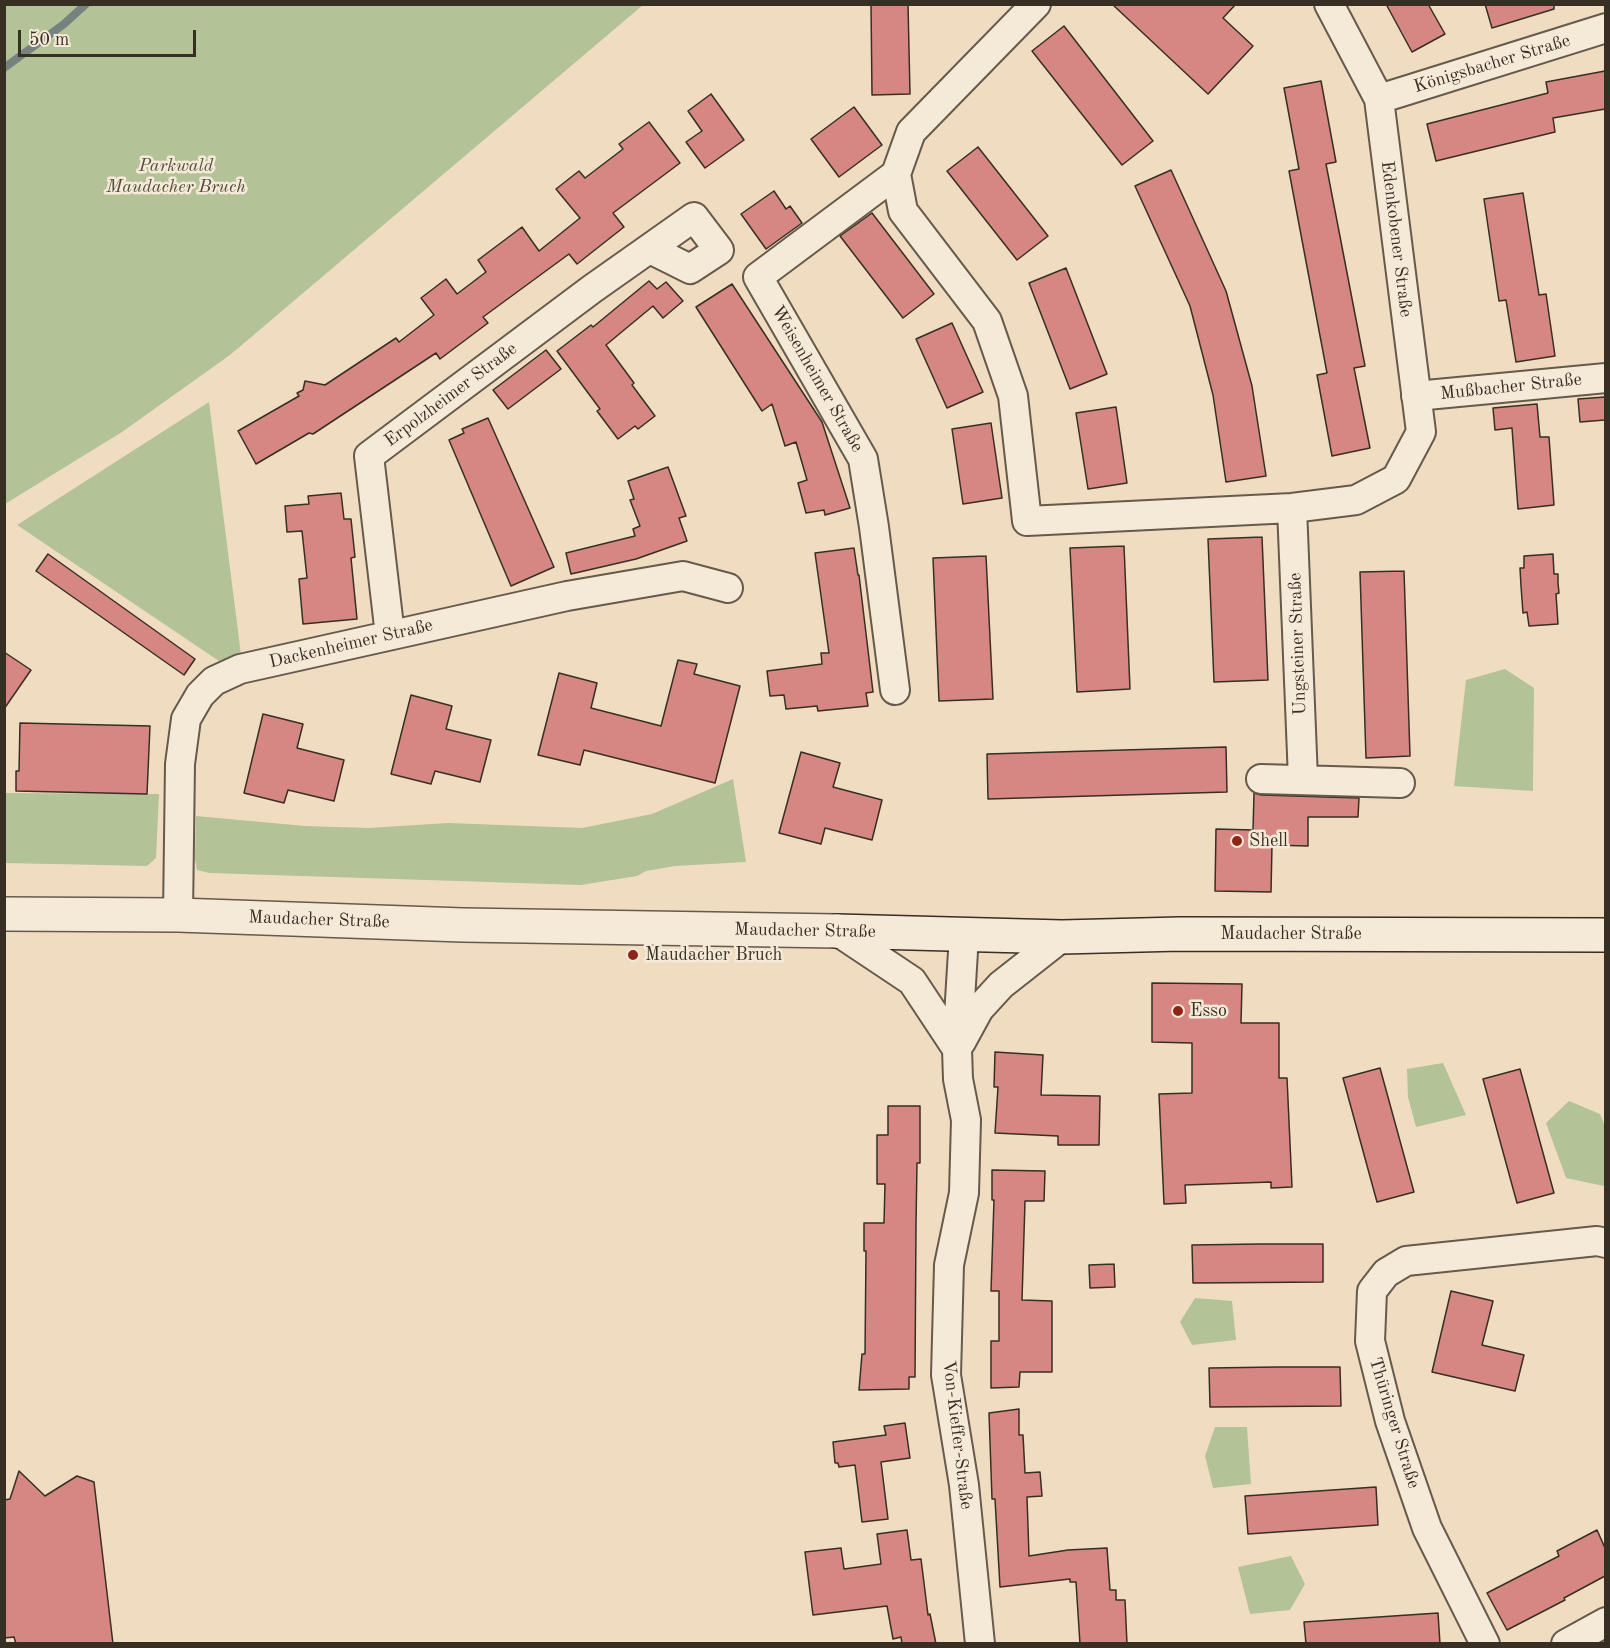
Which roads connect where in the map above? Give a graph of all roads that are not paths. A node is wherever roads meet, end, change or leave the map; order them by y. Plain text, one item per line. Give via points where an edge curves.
1 (1036, 4) edge
2 (1329, 4) edge
3 (1605, 28) edge
4 (1379, 99) junction
5 (896, 174) junction
6 (650, 249) dead end
7 (1605, 378) edge
8 (1416, 396) junction
9 (1292, 508) junction
10 (728, 588) dead end
11 (390, 635) junction
12 (895, 690) dead end
13 (1261, 778) dead end
14 (1303, 780) junction
15 (1400, 783) dead end
16 (4, 914) edge
17 (178, 915) junction
18 (837, 931) junction
19 (964, 935) junction
20 (1605, 935) edge
21 (1062, 937) junction
22 (957, 1049) junction
23 (1605, 1243) edge
24 (1605, 1622) edge
25 (980, 1644) edge
26 (1485, 1644) edge
27 (1566, 1644) edge

1 - 5 street via 911,132
2 - 4 street, Edenkobener Straße
3 - 4 street, Königsbacher Straße
4 - 8 street, Edenkobener Straße
5 - 9 street via 903,211 987,321 1013,396 1027,521
5 - 12 street, Weisenheimer Straße via 758,277 863,459
6 - 11 street, Erpolzheimer Straße via 369,456
7 - 8 street, Mußbacher Straße
8 - 9 street, Edenkobener Straße via 1421,432 1396,479 1356,500
9 - 14 street, Ungsteiner Straße
10 - 11 street, Dackenheimer Straße via 683,576 567,596
11 - 17 street, Dackenheimer Straße via 240,669 214,681 200,695 186,719 180,764
13 - 14 street
14 - 15 street
16 - 17 street, Maudacher Straße
17 - 18 street, Maudacher Straße
18 - 19 street, Maudacher Straße
18 - 22 street via 912,981
19 - 21 street, Maudacher Straße
19 - 22 street, Von-Kieffer-Straße
20 - 21 street, Maudacher Straße
21 - 22 street via 979,1009
22 - 25 street, Von-Kieffer-Straße via 966,1120 964,1193 949,1265 946,1375 964,1485
23 - 26 street, Thüringer Straße via 1406,1261 1386,1273 1372,1291 1370,1341 1390,1421 1427,1528
24 - 27 street

